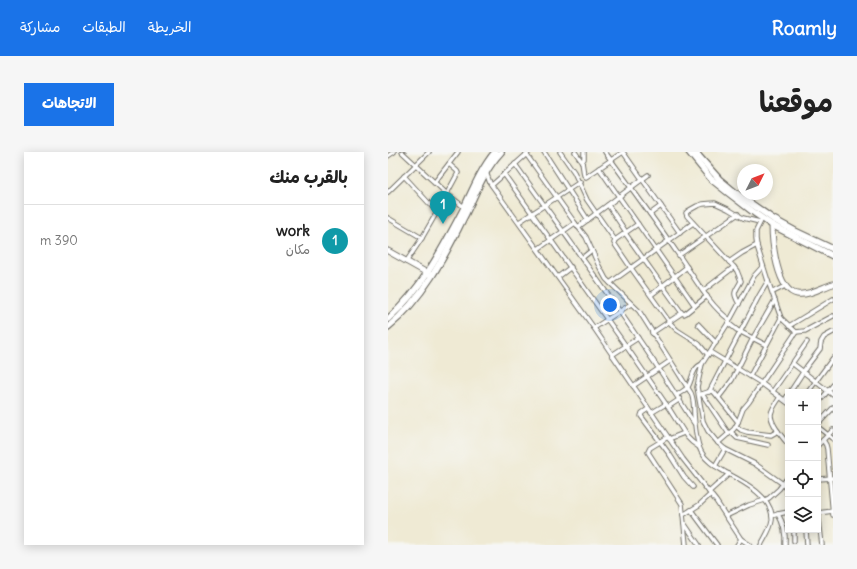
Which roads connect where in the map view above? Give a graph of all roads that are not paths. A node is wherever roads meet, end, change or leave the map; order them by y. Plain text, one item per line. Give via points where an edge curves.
1 (394, 152) edge
2 (402, 152) edge
3 (429, 152) edge
4 (458, 152) edge
5 (498, 152) edge
6 (544, 152) edge
7 (560, 152) edge
8 (575, 152) edge
9 (584, 152) edge
10 (605, 152) edge
11 (623, 152) edge
12 (689, 152) edge
13 (695, 152) edge
14 (527, 153) edge
15 (490, 155) edge
16 (388, 156) edge
17 (611, 160) junction
18 (582, 162) junction
19 (449, 164) junction
20 (515, 164) junction
21 (415, 166) junction
22 (599, 168) junction
23 (486, 172) junction
24 (504, 174) junction
25 (648, 175) dead end
26 (404, 176) junction
27 (482, 179) junction
28 (642, 180) junction
29 (580, 182) junction
30 (434, 183) junction
31 (491, 184) junction
32 (630, 188) junction
33 (568, 189) junction
34 (388, 192) edge
35 (446, 194) junction
36 (619, 196) junction
37 (556, 197) junction
38 (544, 205) junction
39 (608, 205) junction
40 (661, 206) junction
41 (464, 207) junction
42 (437, 212) junction
43 (532, 213) junction
44 (596, 214) junction
45 (650, 214) junction
46 (738, 214) junction
47 (388, 218) edge
48 (588, 220) junction
49 (761, 220) junction
50 (519, 222) junction
51 (575, 223) junction
52 (693, 223) junction
53 (638, 224) junction
54 (772, 225) junction
55 (578, 227) junction
56 (563, 231) junction
57 (625, 233) junction
58 (680, 233) junction
59 (705, 236) junction
60 (422, 238) junction
61 (551, 240) junction
62 (615, 240) junction
63 (669, 241) junction
64 (757, 245) junction
65 (816, 245) junction
66 (538, 249) junction
67 (833, 249) edge
68 (592, 250) junction
69 (388, 251) edge
70 (656, 251) junction
71 (679, 255) junction
72 (833, 256) edge
73 (582, 258) junction
74 (644, 260) junction
75 (406, 262) junction
76 (729, 262) junction
77 (763, 266) junction
78 (571, 267) junction
79 (687, 267) junction
80 (734, 267) junction
81 (631, 268) junction
82 (429, 274) junction
83 (558, 277) junction
84 (675, 277) junction
85 (606, 279) junction
86 (768, 281) junction
87 (610, 283) junction
88 (600, 284) junction
89 (833, 284) edge
90 (663, 286) junction
91 (785, 286) junction
92 (703, 291) junction
93 (773, 292) junction
94 (651, 295) junction
95 (707, 296) junction
96 (833, 299) edge
97 (775, 300) junction
98 (631, 304) junction
99 (739, 304) junction
100 (695, 306) junction
101 (619, 311) junction
102 (682, 313) junction
103 (397, 315) junction
104 (833, 316) edge
105 (781, 318) junction
106 (388, 319) edge
107 (608, 319) junction
108 (670, 321) junction
109 (729, 322) junction
110 (698, 324) dead end
111 (789, 326) junction
112 (388, 327) edge
113 (594, 328) junction
114 (740, 332) junction
115 (796, 332) junction
116 (833, 332) edge
117 (652, 333) junction
118 (638, 338) junction
119 (753, 338) junction
120 (807, 342) dead end
121 (716, 343) junction
122 (766, 345) junction
123 (626, 346) junction
124 (709, 354) junction
125 (612, 355) junction
126 (833, 358) edge
127 (670, 361) junction
128 (724, 361) junction
129 (792, 363) junction
130 (702, 364) junction
131 (659, 369) junction
132 (737, 369) junction
133 (804, 371) junction
134 (750, 376) junction
135 (647, 377) junction
136 (816, 382) junction
137 (761, 383) junction
138 (833, 385) edge
139 (633, 386) junction
140 (688, 387) junction
141 (792, 389) edge
142 (810, 389) edge
143 (709, 392) junction
144 (773, 392) junction
145 (828, 392) junction
146 (700, 394) junction
147 (677, 395) junction
148 (833, 395) edge
149 (719, 397) junction
150 (780, 397) junction
151 (680, 399) junction
152 (785, 400) edge
153 (821, 400) edge
154 (667, 406) junction
155 (833, 408) edge
156 (648, 409) junction
157 (651, 413) junction
158 (821, 422) edge
159 (695, 424) junction
160 (737, 424) junction
161 (821, 428) edge
162 (833, 430) edge
163 (778, 431) junction
164 (684, 433) junction
165 (730, 433) junction
166 (828, 435) junction
167 (668, 438) junction
168 (785, 440) edge
169 (823, 440) joint
170 (833, 440) edge
171 (660, 442) junction
172 (718, 443) junction
173 (768, 446) dead end
174 (700, 448) junction
175 (725, 449) junction
176 (715, 466) junction
177 (729, 474) junction
178 (831, 478) edge
179 (821, 479) edge
180 (785, 481) edge
181 (783, 484) junction
182 (693, 487) dead end
183 (710, 493) junction
184 (765, 500) junction
185 (691, 510) junction
186 (833, 511) edge
187 (821, 512) edge
188 (785, 513) edge
189 (778, 514) junction
190 (683, 515) junction
191 (833, 515) edge
192 (726, 516) junction
193 (772, 516) junction
194 (684, 522) junction
195 (794, 533) edge
196 (806, 533) edge
197 (821, 533) edge
198 (741, 539) junction
199 (794, 541) dead end
200 (686, 545) edge
201 (699, 545) edge
202 (717, 545) edge
203 (738, 545) edge
204 (750, 545) edge
205 (761, 545) edge
206 (784, 545) edge
207 (807, 545) edge
208 (822, 545) edge

1 - 16 street
2 - 21 street
3 - 21 street
4 - 19 street
5 - 15 main road
5 - 23 main road
6 - 33 street
7 - 29 street
8 - 18 street
9 - 18 street
10 - 17 street
11 - 17 street
11 - 28 street
12 - 49 main road via 715,182
13 - 65 main road via 731,190
14 - 20 street
14 - 37 street
15 - 41 main road
17 - 22 street
17 - 32 street
18 - 22 street via 585,177
19 - 30 street
19 - 35 street via 458,172
20 - 24 street
20 - 38 street
21 - 26 street
21 - 30 street
22 - 36 street
23 - 27 main road
23 - 31 street
24 - 31 street
24 - 43 street
25 - 28 street
26 - 34 street
26 - 42 street
27 - 31 street
27 - 82 main road via 463,220
28 - 32 street
28 - 40 street
29 - 33 street
29 - 44 street
30 - 35 street
31 - 50 street
32 - 36 street
32 - 45 street
33 - 37 street
33 - 48 street
35 - 41 street
35 - 42 street
36 - 39 street
36 - 53 street
37 - 38 street
37 - 51 street
38 - 43 street
38 - 56 street
39 - 44 street
39 - 57 street
40 - 45 street
40 - 58 street
41 - 82 main road
42 - 60 street
43 - 50 street
43 - 61 street
44 - 48 street
44 - 62 street
45 - 63 street
46 - 49 street via 745,219
46 - 52 street via 715,203 703,204 687,212
46 - 59 street
47 - 60 street
48 - 55 street
49 - 54 main road
49 - 64 street via 756,231
50 - 66 street
51 - 55 street
51 - 56 street
52 - 58 street
52 - 59 street
53 - 57 street
53 - 70 street
54 - 65 main road
54 - 91 street via 773,248
55 - 68 street
56 - 61 street
56 - 73 street
57 - 62 street
57 - 74 street
58 - 63 street
59 - 71 street
59 - 76 street
60 - 75 street
61 - 66 street
61 - 78 street
62 - 81 street via 614,243
63 - 70 street
63 - 71 street
64 - 76 street
64 - 77 street
65 - 67 main road
65 - 72 main road
66 - 83 street
68 - 73 street
68 - 85 street
69 - 75 street
70 - 74 street
70 - 84 street
71 - 79 street
73 - 88 street
74 - 81 street
74 - 90 street
75 - 82 street
76 - 80 street
77 - 86 street
77 - 99 street
78 - 83 street
78 - 107 street
79 - 84 street
79 - 92 street
80 - 92 street
80 - 99 street via 741,281 735,291
81 - 87 street
81 - 94 street
82 - 103 main road via 416,298
83 - 113 street
84 - 90 street
84 - 100 street
85 - 87 street
85 - 88 street
86 - 93 street
86 - 114 street
87 - 98 street
88 - 101 street
89 - 91 street via 806,294 793,293
90 - 94 street
90 - 102 street
91 - 93 street
92 - 95 street
93 - 97 street
94 - 108 street
95 - 100 street
95 - 109 street
96 - 111 street
97 - 105 street
97 - 119 street
98 - 101 street
98 - 117 street via 639,311
99 - 109 street
100 - 102 street
101 - 107 street
101 - 118 street
102 - 108 street
103 - 106 main road
103 - 112 main road
104 - 115 street via 805,331
105 - 111 street
105 - 122 street
107 - 113 street
107 - 123 street
108 - 117 street
108 - 124 street via 676,330 699,344
109 - 114 street
109 - 121 street
110 - 121 street
111 - 115 street
113 - 125 street
114 - 119 street
114 - 128 street
115 - 137 street
116 - 133 street via 824,337 820,349
117 - 127 street
118 - 123 street
118 - 131 street
119 - 122 street
119 - 132 street
120 - 129 street
121 - 124 street
122 - 134 street
123 - 125 street
123 - 135 street
124 - 128 street
124 - 130 street
125 - 139 street
126 - 136 street
127 - 131 street
127 - 140 street
128 - 132 street
128 - 143 street
129 - 133 street
129 - 144 street
130 - 140 street via 696,367
130 - 146 street via 698,383
131 - 135 street
131 - 147 street
132 - 134 street
132 - 149 street
133 - 136 street
133 - 141 street
134 - 137 street
135 - 139 street
135 - 154 street
136 - 142 street
136 - 145 street
137 - 144 street
137 - 160 street via 743,409
138 - 145 street
139 - 156 street
140 - 147 street
140 - 159 street via 693,398
143 - 146 street
143 - 149 street via 714,392
144 - 150 street
145 - 148 street
145 - 153 street
146 - 165 street
146 - 172 street via 702,421
147 - 151 street
149 - 160 street
150 - 152 street
150 - 163 street via 771,414
151 - 154 street
151 - 159 street
154 - 157 street
154 - 164 street
155 - 158 street
156 - 157 street
156 - 171 street via 642,416
157 - 167 street
159 - 174 street
160 - 163 street via 742,431 747,432 771,435
160 - 165 street
161 - 166 street
162 - 166 street
163 - 168 street
164 - 167 street
164 - 174 street
165 - 172 street
165 - 173 street via 735,437
166 - 169 street
166 - 170 street
167 - 171 street
167 - 183 street
169 - 178 street via 827,449
171 - 182 street
171 - 190 street via 648,452 682,504
172 - 175 street
174 - 176 street via 704,457
175 - 176 street
175 - 181 street via 755,464
176 - 177 street
177 - 183 street
177 - 184 street via 750,486
178 - 179 street
178 - 186 street
180 - 181 street
181 - 184 street
183 - 185 street via 702,503
183 - 192 street
184 - 192 street
184 - 193 street
185 - 190 street
185 - 202 street
186 - 187 street
186 - 191 street
188 - 189 street
189 - 193 street
189 - 206 street via 785,531
190 - 194 street
192 - 198 street
193 - 205 street via 770,527
194 - 200 street
194 - 201 street
195 - 199 street
196 - 207 street
197 - 208 street
198 - 203 street
198 - 204 street

